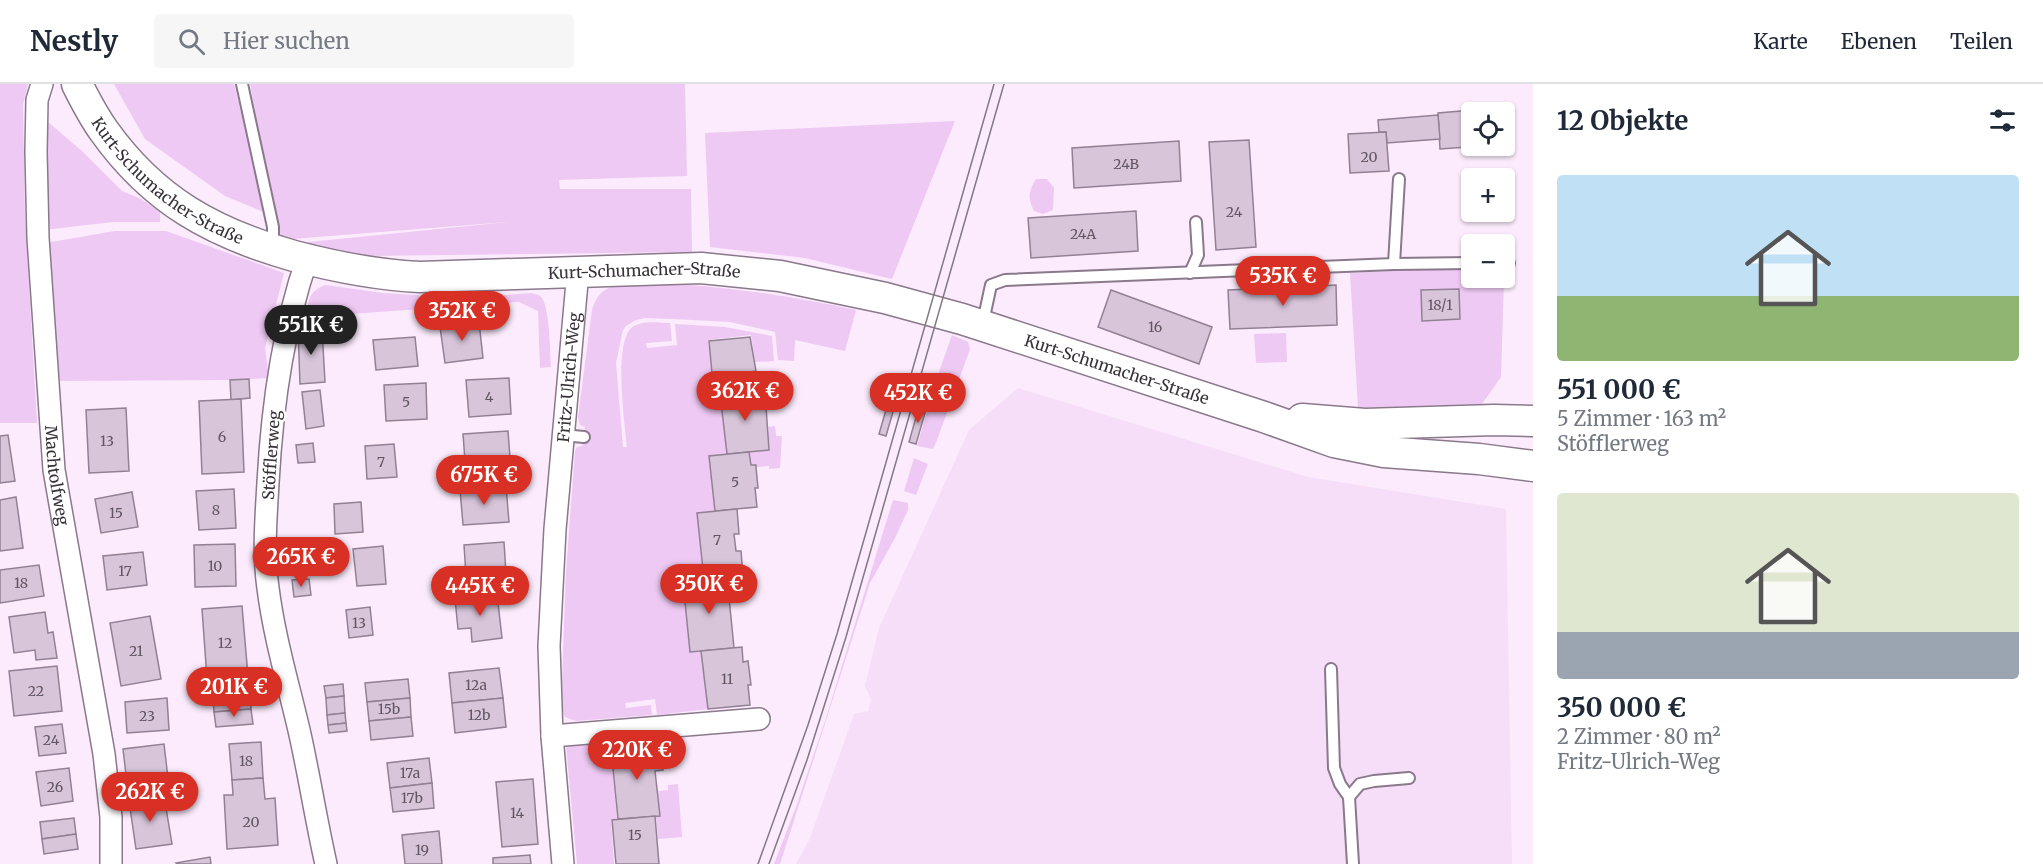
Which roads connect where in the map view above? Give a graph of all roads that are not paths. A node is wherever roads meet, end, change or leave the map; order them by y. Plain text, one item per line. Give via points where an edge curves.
1 (42, 84) edge
2 (76, 84) edge
3 (242, 84) edge
4 (1399, 179) dead end
5 (1196, 222) dead end
6 (273, 250) junction
7 (308, 259) junction
8 (1461, 263) edge
9 (1394, 264) junction
10 (578, 271) junction
11 (1190, 273) junction
12 (982, 326) junction
13 (1264, 417) junction
14 (1494, 420) junction
15 (1533, 421) edge
16 (562, 435) junction
17 (584, 437) dead end
18 (1533, 440) edge
19 (1533, 444) edge
20 (1495, 461) junction
21 (1533, 466) edge
22 (1331, 669) dead end
23 (759, 719) dead end
24 (552, 736) junction
25 (1409, 778) dead end
26 (1349, 797) junction
27 (111, 864) edge
28 (326, 864) edge
29 (563, 864) edge
30 (1353, 864) edge

1 - 27 street, Machtolfweg via 37,100 38,238 53,460 106,774
2 - 6 street, Kurt-Schumacher-Straße via 102,129 159,191 210,225
3 - 6 lane via 273,227
4 - 9 lane
5 - 11 lane via 1198,255
6 - 7 street, Kurt-Schumacher-Straße
7 - 10 street, Kurt-Schumacher-Straße via 350,270 409,277
7 - 28 street, Stöfflerweg via 287,329 277,384 270,441 266,554 281,656
8 - 9 lane
9 - 11 lane
10 - 12 street, Kurt-Schumacher-Straße via 701,268 780,276 885,298
10 - 16 street, Fritz-Ulrich-Weg
11 - 12 lane via 1005,280 991,285
12 - 13 street, Kurt-Schumacher-Straße
13 - 14 street, Kurt-Schumacher-Straße via 1365,424
13 - 20 street, Kurt-Schumacher-Straße via 1334,442 1384,452
14 - 15 street, Kurt-Schumacher-Straße
14 - 18 street
16 - 17 lane
16 - 24 street, Fritz-Ulrich-Weg via 549,646
19 - 20 street
20 - 21 street, Kurt-Schumacher-Straße
22 - 26 lane via 1334,768
23 - 24 street
24 - 29 street, Fritz-Ulrich-Weg
25 - 26 lane via 1360,784
26 - 30 lane

